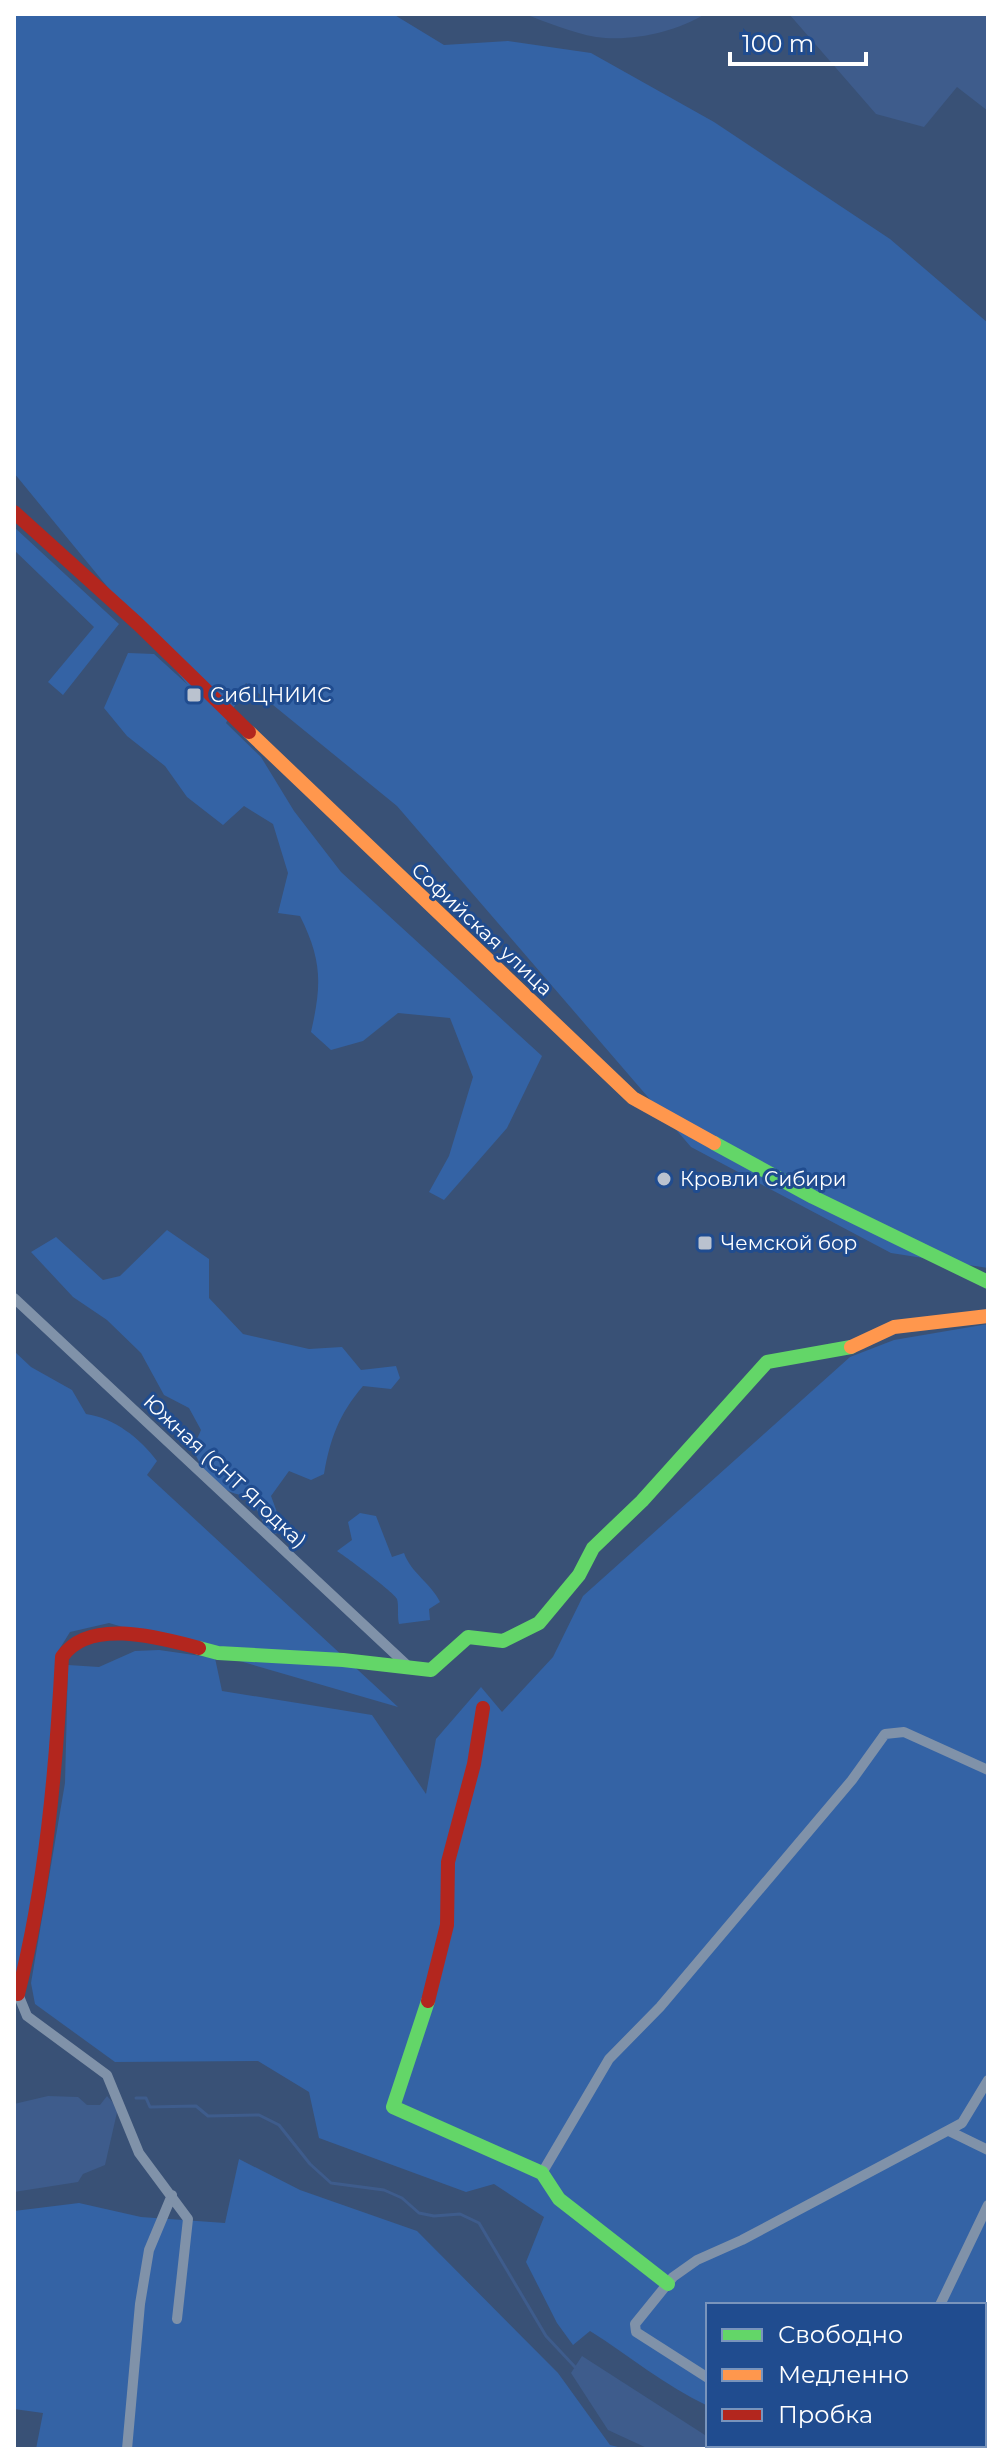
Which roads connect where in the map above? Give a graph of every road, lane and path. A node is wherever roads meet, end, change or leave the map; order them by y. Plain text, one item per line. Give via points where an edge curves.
1 (14, 512) edge
2 (988, 1282) edge
3 (14, 1298) edge
4 (988, 1316) edge
5 (412, 1669) junction
6 (483, 1708) dead end
7 (988, 1770) edge
8 (16, 1993) edge
9 (988, 2080) edge
10 (949, 2131) junction
11 (988, 2150) edge
12 (542, 2173) junction
13 (172, 2195) junction
14 (988, 2205) edge
15 (668, 2284) junction
16 (941, 2303) edge
17 (177, 2319) dead end
18 (706, 2377) edge
19 (127, 2449) edge

1 - 2 street, Софийская улица via 633,1098 813,1197
3 - 5 street, Южная (СНТ Ягодка)
4 - 5 street via 894,1327 846,1349 767,1362 593,1548 579,1575 539,1623 503,1641 468,1637 431,1670
5 - 8 street via 218,1653 155,1637 94,1635 68,1648 62,1657 41,1890
6 - 12 street via 448,1862 447,1925 425,2015 393,2107
7 - 12 street via 904,1732 885,1734 660,2007 609,2059
8 - 13 street via 27,2016 107,2075 139,2153
9 - 10 street via 962,2123
10 - 11 street
10 - 15 street via 697,2260
12 - 15 street via 559,2199
13 - 17 street via 188,2219
13 - 19 street via 147,2264
14 - 16 street
15 - 18 street via 635,2324 636,2332

